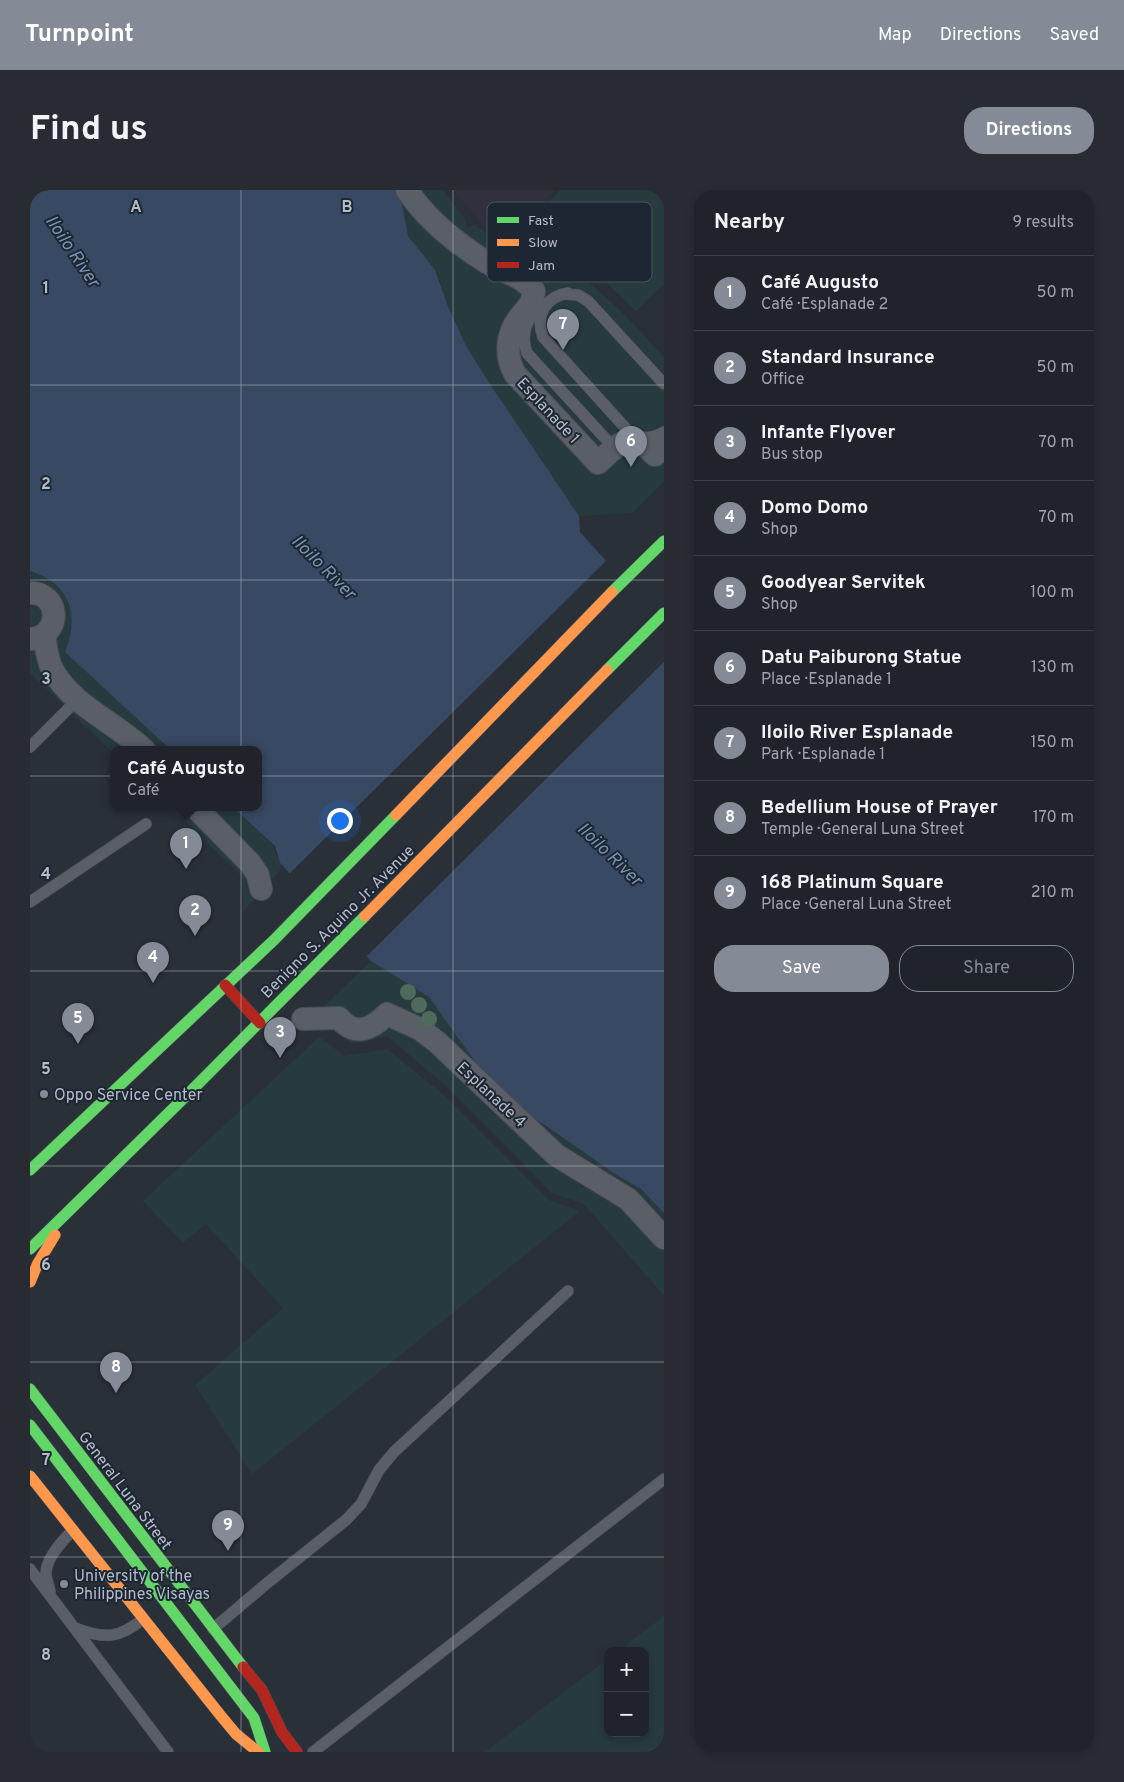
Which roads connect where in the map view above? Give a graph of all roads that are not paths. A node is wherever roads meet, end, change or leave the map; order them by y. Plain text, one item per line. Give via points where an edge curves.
1 (407, 190) edge
2 (487, 262) edge
3 (525, 282) edge
4 (530, 286) junction
5 (568, 294) junction
6 (551, 295) junction
7 (664, 384) edge
8 (664, 432) edge
9 (664, 446) edge
10 (614, 448) junction
11 (664, 540) edge
12 (30, 593) edge
13 (664, 613) edge
14 (37, 637) edge
15 (77, 700) junction
16 (140, 746) edge
17 (30, 747) edge
18 (199, 811) edge
19 (146, 824) dead end
20 (261, 888) dead end
21 (30, 902) edge
22 (225, 985) junction
23 (303, 1020) dead end
24 (260, 1023) junction
25 (31, 1169) edge
26 (72, 1208) junction
27 (664, 1238) edge
28 (30, 1249) edge
29 (30, 1282) edge
30 (568, 1291) dead end
31 (31, 1389) edge
32 (30, 1425) edge
33 (30, 1476) edge
34 (664, 1479) edge
35 (73, 1530) junction
36 (30, 1569) edge
37 (51, 1596) junction
38 (143, 1619) junction
39 (74, 1628) junction
40 (213, 1630) junction
41 (254, 1718) junction
42 (282, 1732) junction
43 (168, 1752) edge
44 (258, 1752) edge
45 (265, 1752) edge
46 (297, 1752) edge
47 (314, 1752) edge

1 - 2 street via 436,224
3 - 4 street
4 - 6 lane
4 - 10 street, Esplanade 1 via 534,292 529,308 515,324 508,340 511,367 598,464
5 - 6 lane
5 - 7 lane via 588,301
5 - 8 lane via 552,299 542,311 539,320 543,337 630,433 648,438
6 - 10 lane via 538,305 527,323 524,340 527,353
9 - 10 street, Esplanade 1 via 655,455 646,445 632,441 620,442
11 - 22 main road, Benigno S. Aquino Jr. Avenue via 274,940
12 - 14 street via 48,599 52,606 54,621 51,628
13 - 24 main road, Benigno S. Aquino Jr. Avenue
14 - 15 street via 52,669
15 - 16 street
15 - 17 lane
18 - 20 street via 250,863
19 - 21 lane
22 - 24 main road
22 - 25 main road, Benigno S. Aquino Jr. Avenue
23 - 27 street, Esplanade 4 via 339,1018 346,1027 355,1030 374,1025 387,1014 420,1029 556,1156 628,1199
24 - 26 main road, Benigno S. Aquino Jr. Avenue
26 - 28 main road, Benigno S. Aquino Jr. Avenue
26 - 29 main road
30 - 40 lane via 394,1452 379,1470 361,1504 346,1520
31 - 40 main road, General Luna Street
32 - 41 main road
33 - 35 main road
34 - 47 lane
35 - 37 lane via 53,1553 46,1572
35 - 38 main road
36 - 37 lane
37 - 39 lane
38 - 39 lane via 108,1637
38 - 44 main road via 236,1734
39 - 43 lane
40 - 42 main road, General Luna Street via 262,1690
41 - 42 main road, General Luna Street
41 - 45 main road
42 - 46 main road, General Luna Street

